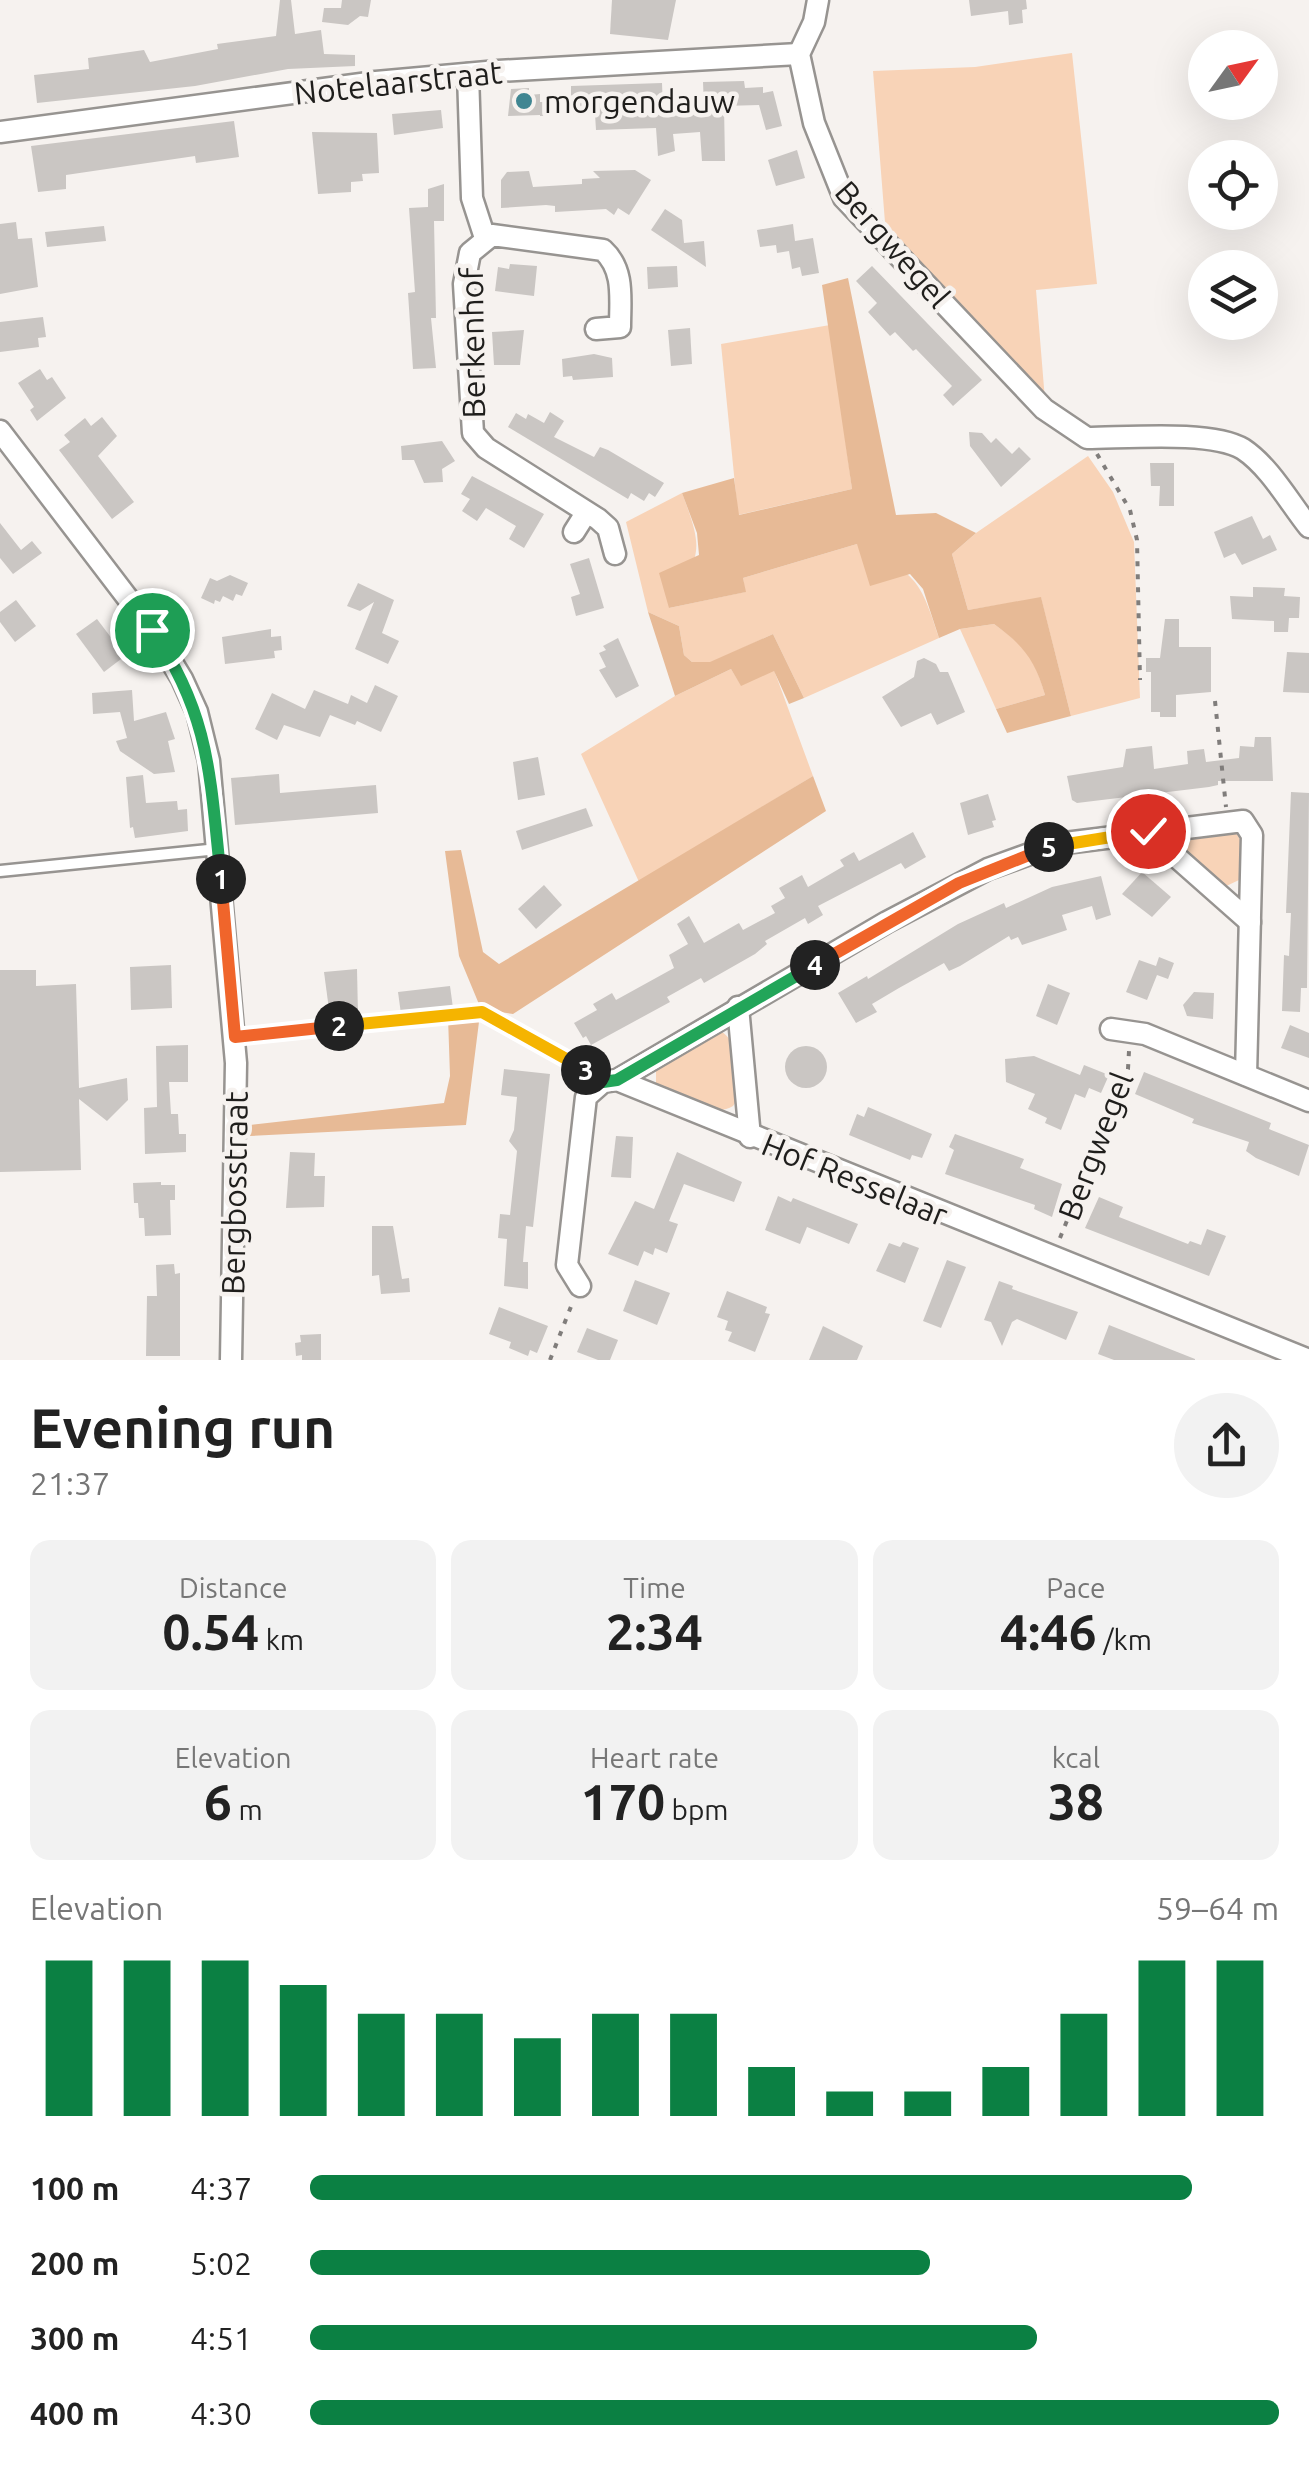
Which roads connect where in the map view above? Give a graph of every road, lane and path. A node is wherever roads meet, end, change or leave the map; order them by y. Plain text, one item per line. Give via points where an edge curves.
1 (818, 0) edge
2 (799, 54) junction
3 (468, 74) junction
4 (0, 132) edge
5 (485, 238) junction
6 (596, 329) dead end
7 (0, 432) edge
8 (1087, 438) junction
9 (586, 513) junction
10 (1309, 526) edge
11 (574, 532) dead end
12 (615, 554) dead end
13 (1140, 680) dead end
14 (1214, 700) dead end
15 (1228, 822) junction
16 (1148, 831) junction
17 (218, 848) junction
18 (0, 871) edge
19 (1250, 922) junction
20 (738, 1007) junction
21 (1120, 1030) joint
22 (235, 1037) junction
23 (1246, 1074) junction
24 (610, 1081) junction
25 (1309, 1101) edge
26 (750, 1136) junction
27 (1052, 1258) junction
28 (580, 1286) joint
29 (231, 1360) edge
30 (550, 1360) edge
31 (1309, 1360) edge

1 - 2 street
2 - 3 street, Notelaarstraat
2 - 8 street, Bergwegel via 814,123 844,198 1044,409
3 - 4 street, Notelaarstraat
3 - 5 street, Berkenhof via 472,198
5 - 6 street, Berkenhof via 604,250 619,272 620,327
5 - 9 street, Berkenhof via 470,253 464,284 472,434
7 - 17 street, Bergbosstraat via 182,679 208,761
8 - 10 street via 1206,440 1240,448
8 - 13 path via 1130,510 1137,540
9 - 11 street
9 - 12 street, Berkenhof via 608,528
14 - 15 path
15 - 16 street
15 - 19 street via 1243,821 1252,835
16 - 19 street
16 - 20 street via 1057,844 988,869
17 - 18 lane
17 - 22 street, Bergbosstraat
19 - 23 street
20 - 24 street
20 - 26 street
21 - 23 street
21 - 27 path, Bergwegel via 1128,1070
22 - 24 path via 482,1012
22 - 29 street, Bergbosstraat
23 - 25 street
24 - 26 street, Hof Resselaar
24 - 28 street via 586,1097 567,1265
26 - 27 street, Hof Resselaar
27 - 31 street, Hof Resselaar
28 - 30 path

